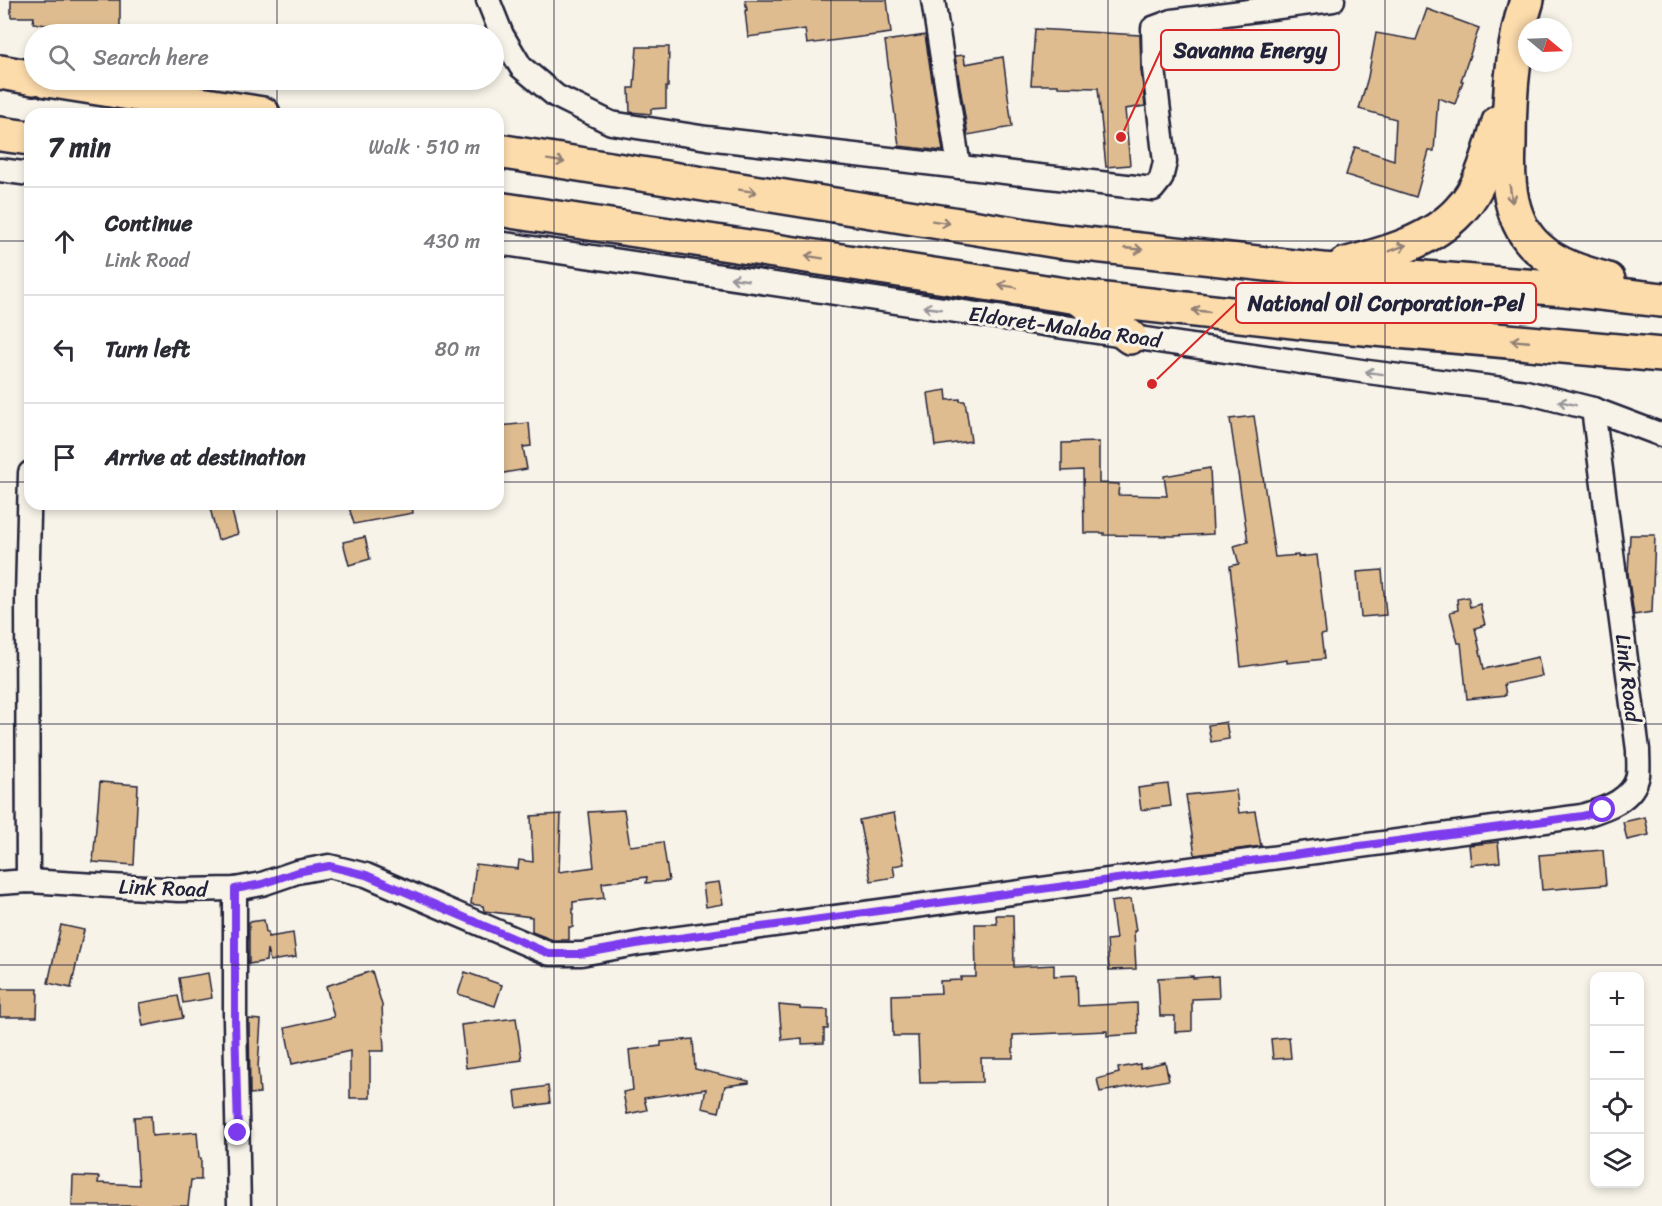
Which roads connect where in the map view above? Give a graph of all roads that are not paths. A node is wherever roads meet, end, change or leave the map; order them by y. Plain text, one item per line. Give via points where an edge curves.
1 (488, 0) edge
2 (933, 0) edge
3 (1333, 0) edge
4 (1527, 0) edge
5 (498, 24) edge
6 (504, 38) edge
7 (0, 72) edge
8 (24, 76) edge
9 (111, 90) edge
10 (1510, 93) junction
11 (225, 108) edge
12 (0, 134) edge
13 (24, 137) edge
14 (504, 153) edge
15 (959, 167) junction
16 (0, 170) edge
17 (24, 173) edge
18 (504, 210) edge
19 (504, 244) edge
20 (1322, 270) junction
21 (1078, 297) junction
22 (1662, 298) edge
23 (1130, 337) junction
24 (1662, 355) edge
25 (1593, 409) junction
26 (1662, 435) edge
27 (29, 510) edge
28 (28, 881) junction
29 (0, 883) edge
30 (235, 889) junction
31 (239, 1206) edge

1 - 5 street
2 - 15 street
3 - 15 street via 1172,21 1153,28 1165,162 1161,179 1153,189
4 - 10 highway via 1518,27
6 - 15 street via 521,67 556,96 611,123
7 - 8 highway
9 - 11 highway
20 -> 10 highway via 1371,258 1421,239 1461,209 1486,165
10 -> 22 highway via 1508,170 1512,200 1527,236 1556,262
12 - 13 highway
14 -> 20 highway via 1058,241
16 - 17 street
21 -> 18 highway, Eldoret-Malaba Road
23 -> 19 street, Eldoret-Malaba Road
20 - 22 highway
21 - 23 highway
24 -> 21 highway, Eldoret-Malaba Road
25 -> 23 street, Eldoret-Malaba Road via 1526,392
25 - 26 street, Eldoret-Malaba Road
25 - 30 street, Link Road via 1638,750 1638,776 1629,795 1603,810 1570,818 581,954 550,954 366,875 329,866
27 - 28 street
28 - 29 street, Link Road
28 - 30 street, Link Road via 179,890
30 - 31 street

